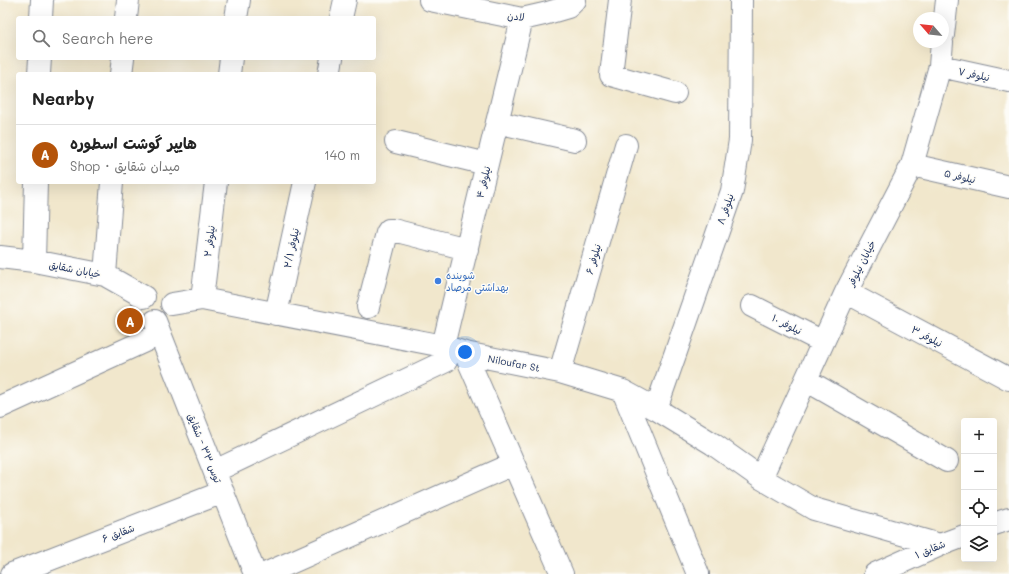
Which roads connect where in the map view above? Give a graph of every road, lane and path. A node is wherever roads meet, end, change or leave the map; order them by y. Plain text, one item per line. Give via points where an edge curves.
1 (42, 0) edge
2 (128, 0) edge
3 (238, 0) edge
4 (345, 0) edge
5 (430, 0) edge
6 (575, 0) edge
7 (620, 0) edge
8 (741, 0) edge
9 (947, 0) edge
10 (946, 12) edge
11 (41, 16) edge
12 (126, 16) edge
13 (236, 16) edge
14 (341, 16) edge
15 (522, 19) junction
16 (942, 48) edge
17 (40, 60) edge
18 (123, 60) edge
19 (231, 60) edge
20 (332, 60) edge
21 (940, 66) junction
22 (39, 72) edge
23 (122, 72) edge
24 (230, 72) edge
25 (329, 72) edge
26 (1009, 81) edge
27 (674, 93) dead end
28 (497, 122) junction
29 (575, 140) dead end
30 (396, 142) dead end
31 (626, 145) dead end
32 (487, 164) junction
33 (912, 165) junction
34 (36, 184) edge
35 (112, 184) edge
36 (216, 184) edge
37 (305, 184) edge
38 (1009, 187) edge
39 (467, 249) junction
40 (0, 257) edge
41 (34, 261) junction
42 (105, 275) junction
43 (846, 292) junction
44 (144, 297) junction
45 (202, 299) junction
46 (172, 304) junction
47 (752, 306) dead end
48 (368, 307) dead end
49 (276, 314) junction
50 (158, 328) junction
51 (823, 342) junction
52 (453, 349) junction
53 (560, 372) junction
54 (1009, 379) edge
55 (806, 380) junction
56 (623, 391) junction
57 (0, 407) edge
58 (656, 409) junction
59 (947, 461) dead end
60 (513, 464) junction
61 (215, 471) junction
62 (761, 478) junction
63 (223, 492) junction
64 (1009, 519) edge
65 (997, 523) edge
66 (961, 537) edge
67 (940, 545) junction
68 (12, 574) edge
69 (255, 574) edge
70 (265, 574) edge
71 (562, 574) edge
72 (698, 574) edge
73 (875, 574) edge

1 - 11 street
2 - 12 street
3 - 13 street
4 - 14 street
5 - 15 street, لادن
6 - 15 street, لادن via 568,7
7 - 27 street via 611,75
8 - 58 street, نیلوفر ۸ via 740,140 732,191
9 - 10 street
15 - 28 street, نیلوفر ۴
16 - 21 street, خیابان نیلوفر
17 - 22 street
18 - 23 street
19 - 24 street
20 - 25 street
21 - 26 street, نیلوفر ۷
21 - 33 street, خیابان نیلوفر
28 - 29 street
28 - 32 street, نیلوفر ۴
30 - 32 street
31 - 53 street, نیلوفر ۶
32 - 39 street, نیلوفر ۴
33 - 38 street, نیلوفر ۵
33 - 43 street, خیابان نیلوفر
34 - 41 street
35 - 42 street
36 - 45 street, نیلوفر ۲
37 - 49 street, نیلوفر ۲/۱
39 - 48 street via 389,230
39 - 52 street, نیلوفر ۴
40 - 41 street, خیابان شقایق
41 - 42 street, خیابان شقایق
42 - 44 street, خیابان شقایق
43 - 51 street, خیابان نیلوفر
43 - 54 street, نیلوفر ۳
44 - 46 street via 151,291 165,292
44 - 50 street via 142,313
45 - 46 street, Niloufar St
45 - 49 street, Niloufar St
46 - 50 street via 168,317 160,321
47 - 51 street, نیلوفر ۱۰
49 - 52 street, Niloufar St
50 - 57 street
50 - 61 street, توس ۳۳ - شقایق
51 - 55 street, خیابان نیلوفر
52 - 53 street, Niloufar St
52 - 60 street
52 - 61 street, نیلوفر ۴ via 446,361
53 - 56 street, Niloufar St
55 - 59 street
55 - 62 street, خیابان نیلوفر
56 - 58 street, Niloufar St
56 - 72 street
58 - 62 street, Niloufar St via 713,444
60 - 70 street
60 - 71 street
61 - 63 street, توس ۳۳ - شقایق
62 - 67 street, Niloufar St via 814,509
63 - 68 street, شقایق ۶
63 - 69 street, توس ۳۳ - شقایق
64 - 65 street
66 - 67 street, شقایق ۱
67 - 73 street, شقایق ۱

